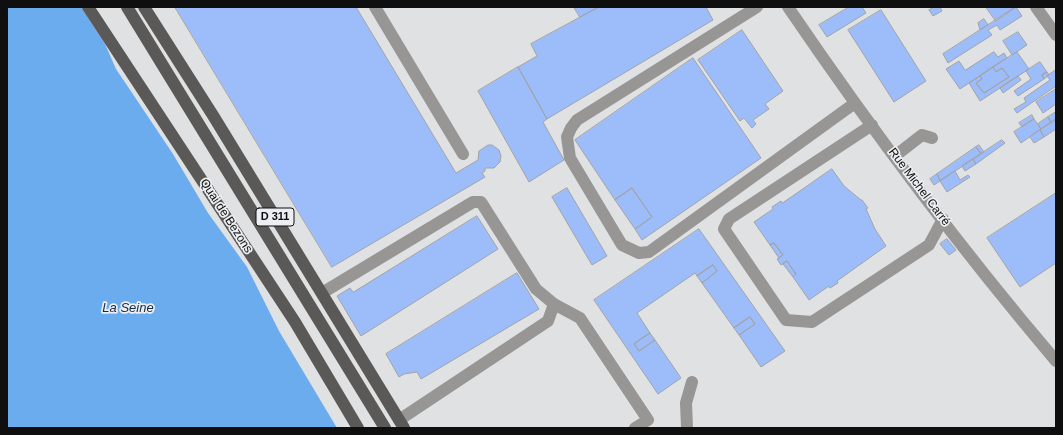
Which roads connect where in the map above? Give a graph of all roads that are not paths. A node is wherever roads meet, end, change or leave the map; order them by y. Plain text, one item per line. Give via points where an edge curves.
1 (88, 7) edge
2 (127, 7) edge
3 (144, 7) edge
4 (375, 7) edge
5 (757, 7) edge
6 (788, 7) edge
7 (1036, 7) edge
8 (1055, 32) edge
9 (855, 103) junction
10 (872, 125) junction
11 (932, 138) dead end
12 (463, 154) dead end
13 (895, 156) junction
14 (943, 219) junction
15 (322, 293) junction
16 (554, 304) junction
17 (1056, 361) edge
18 (692, 382) dead end
19 (401, 424) edge
20 (358, 428) edge
21 (385, 428) edge
22 (635, 428) edge
23 (687, 428) edge

1 - 20 main road, Quai de Bezons via 295,322
2 - 21 main road, Quai de Bezons / D 311
3 - 15 main road, D 311
4 - 12 street
5 - 9 street via 577,120 570,128 567,137 570,158 622,245 639,253 649,252
6 - 9 street, Rue Michel Carré
7 - 8 street
9 - 10 street, Rue Michel Carré
10 - 13 street, Rue Michel Carré
10 - 14 street via 729,219 724,229 786,320 812,322 929,245
11 - 13 street via 922,135
13 - 14 street, Rue Michel Carré
14 - 17 street, Rue Michel Carré
15 - 16 street via 473,202 481,202 536,289
15 - 19 main road, D 311
16 - 19 street via 548,320
16 - 22 street via 580,318 648,420
18 - 23 street via 686,403

